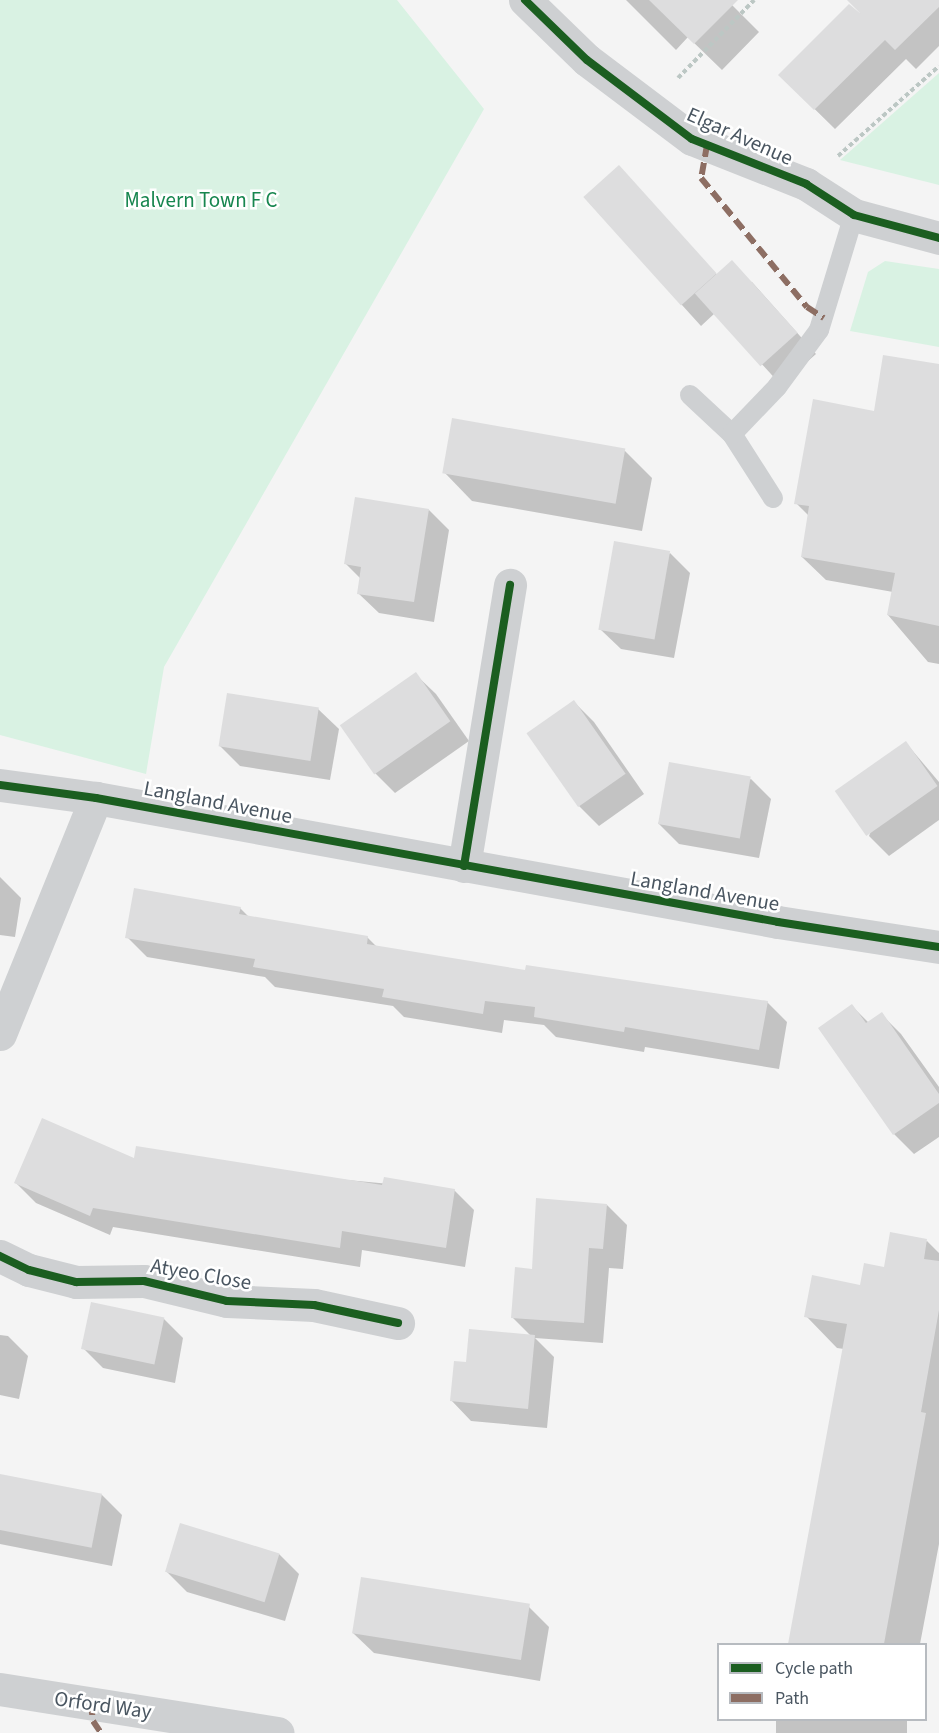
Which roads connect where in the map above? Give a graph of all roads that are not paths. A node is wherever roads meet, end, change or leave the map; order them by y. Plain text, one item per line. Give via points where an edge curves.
1 (525, 0) edge
2 (854, 215) junction
3 (939, 238) edge
4 (690, 395) dead end
5 (732, 434) junction
6 (773, 498) dead end
7 (510, 585) dead end
8 (0, 785) edge
9 (96, 798) junction
10 (464, 866) junction
11 (939, 947) edge
12 (0, 1034) edge
13 (0, 1256) edge
14 (398, 1323) dead end
15 (0, 1689) edge
16 (180, 1725) edge
17 (278, 1733) edge

1 - 2 street, Elgar Avenue via 587,60 692,139 806,184
2 - 3 street, Elgar Avenue
2 - 5 lane via 819,330 777,387
4 - 5 lane
5 - 6 lane
7 - 10 street
8 - 9 street, Langland Avenue
9 - 10 street, Langland Avenue
9 - 12 street
10 - 11 street, Langland Avenue
13 - 14 street, Atyeo Close via 29,1270 76,1282 144,1281 226,1301 314,1305
15 - 16 street, Orford Way
16 - 17 street, Orford Way

